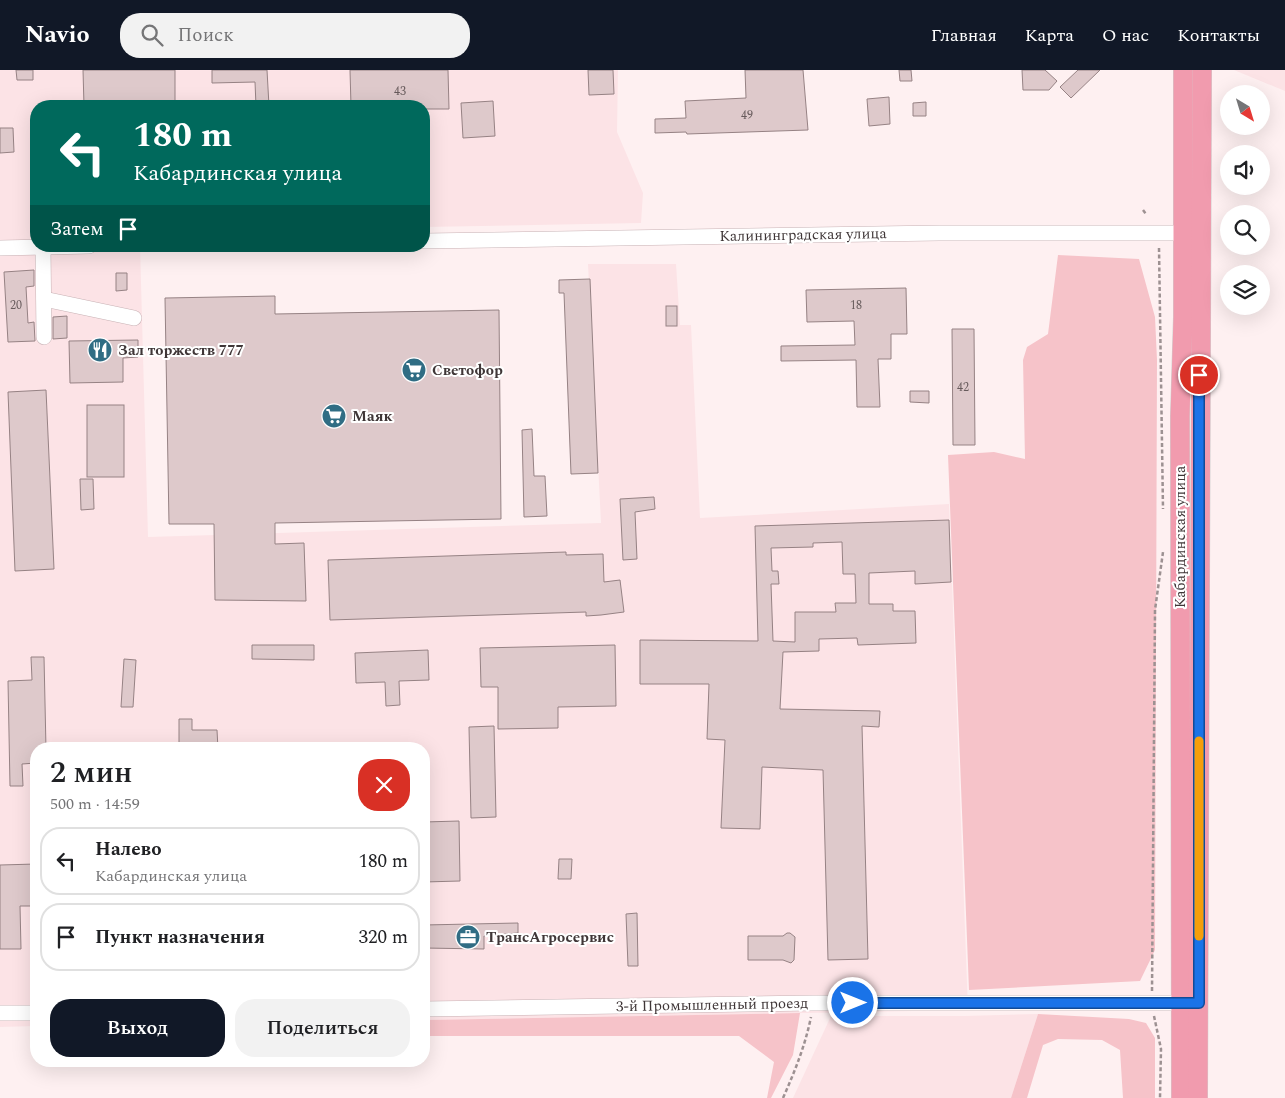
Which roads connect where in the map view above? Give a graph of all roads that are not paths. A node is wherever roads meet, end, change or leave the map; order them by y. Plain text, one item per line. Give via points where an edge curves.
1 (1183, 70) edge
2 (1202, 70) edge
3 (1191, 233) junction
4 (430, 241) edge
5 (30, 247) edge
6 (0, 248) edge
7 (43, 252) edge
8 (44, 299) junction
9 (134, 318) dead end
10 (44, 337) dead end
11 (1190, 1003) junction
12 (430, 1010) edge
13 (0, 1013) edge
14 (30, 1013) edge
15 (1181, 1098) edge
16 (1198, 1098) edge

1 - 3 main road, Кабардинская улица
2 - 3 main road, Кабардинская улица
3 - 4 street, Калининградская улица via 939,233
3 - 11 main road, Кабардинская улица via 1180,416
5 - 6 street
7 - 8 street
8 - 9 street
8 - 10 street
11 - 12 street, 3-й Промышленный проезд via 813,1003
11 - 15 main road
11 - 16 main road
13 - 14 street

